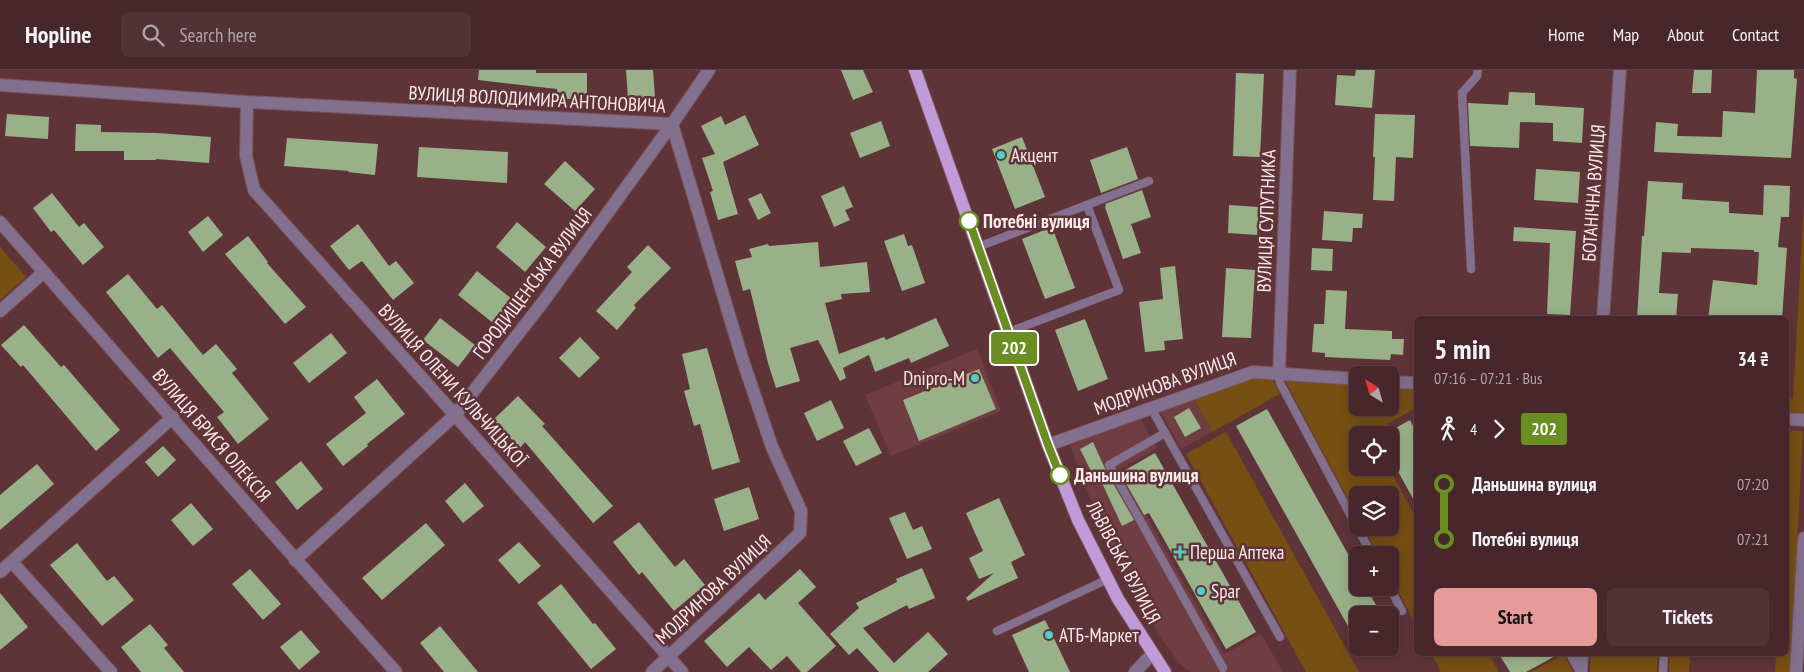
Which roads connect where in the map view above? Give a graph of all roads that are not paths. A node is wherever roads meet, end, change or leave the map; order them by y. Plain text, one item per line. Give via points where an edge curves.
1 (709, 70) edge
2 (915, 70) edge
3 (1290, 70) edge
4 (1478, 70) edge
5 (1620, 70) edge
6 (0, 85) edge
7 (247, 102) junction
8 (672, 124) junction
9 (1149, 181) dead end
10 (1087, 205) junction
11 (0, 222) edge
12 (978, 247) junction
13 (1471, 269) dead end
14 (44, 272) junction
15 (0, 311) edge
16 (1603, 316) edge
17 (1009, 332) junction
18 (1279, 374) junction
19 (1349, 378) edge
20 (1399, 382) edge
21 (1414, 383) edge
22 (1151, 408) junction
23 (456, 414) junction
24 (173, 417) junction
25 (1789, 419) edge
26 (1804, 420) edge
27 (1165, 433) junction
28 (1048, 445) junction
29 (800, 533) joint
30 (1804, 538) edge
31 (1367, 546) edge
32 (295, 560) junction
33 (12, 562) junction
34 (0, 572) edge
35 (1108, 579) junction
36 (1394, 596) edge
37 (1402, 611) dead end
38 (997, 631) dead end
39 (1280, 637) dead end
40 (1152, 654) junction
41 (1571, 656) edge
42 (1582, 656) edge
43 (1664, 656) edge
44 (669, 657) junction
45 (1223, 668) dead end
46 (111, 672) edge
47 (396, 672) edge
48 (652, 672) edge
49 (682, 672) edge
50 (1135, 672) edge
51 (1165, 672) edge
52 (1581, 672) edge
53 (1663, 672) edge
54 (1796, 672) edge

1 - 8 street, ГОРОДИЩЕНСЬКА ВУЛИЦЯ
2 - 12 main road, ЛЬВІВСЬКА ВУЛИЦЯ
3 - 18 street, ВУЛИЦЯ СУПУТНИКА
4 - 13 lane via 1477,76 1462,93
5 - 16 street, БОТАНІЧНА ВУЛИЦЯ
6 - 7 street, ВУЛИЦЯ ВОЛОДИМИРА АНТОНОВИЧА
7 - 8 street, ВУЛИЦЯ ВОЛОДИМИРА АНТОНОВИЧА
7 - 23 street, ВУЛИЦЯ ОЛЕНИ КУЛЬЧИЦЬКОЇ via 246,156 254,190
8 - 23 street, ГОРОДИЩЕНСЬКА ВУЛИЦЯ via 543,302
8 - 29 street, ВУЛИЦЯ ВОЛОДИМИРА АНТОНОВИЧА via 742,358 772,447 801,511
9 - 10 lane
10 - 12 lane
10 - 17 lane via 1119,290
11 - 14 street, ВУЛИЦЯ БРИСЯ ОЛЕКСІЯ
12 - 17 main road, ЛЬВІВСЬКА ВУЛИЦЯ
14 - 15 street
14 - 24 street, ВУЛИЦЯ БРИСЯ ОЛЕКСІЯ
17 - 28 main road, ЛЬВІВСЬКА ВУЛИЦЯ
18 - 19 street, МОДРИНОВА ВУЛИЦЯ
18 - 22 street, МОДРИНОВА ВУЛИЦЯ via 1253,372
18 - 31 lane via 1280,383
20 - 21 street
22 - 27 lane
22 - 28 street, МОДРИНОВА ВУЛИЦЯ
23 - 32 street, ГОРОДИЩЕНСЬКА ВУЛИЦЯ
23 - 44 street, ВУЛИЦЯ ОЛЕНИ КУЛЬЧИЦЬКОЇ
24 - 32 street, ВУЛИЦЯ БРИСЯ ОЛЕКСІЯ
24 - 33 street
25 - 26 street
27 - 39 lane
27 - 45 lane via 1109,465
28 - 35 main road, ЛЬВІВСЬКА ВУЛИЦЯ via 1078,520
29 - 44 street, МОДРИНОВА ВУЛИЦЯ
30 - 54 street
32 - 47 street, ВУЛИЦЯ БРИСЯ ОЛЕКСІЯ
33 - 34 street
33 - 46 street
35 - 38 lane
35 - 40 main road, ЛЬВІВСЬКА ВУЛИЦЯ
36 - 37 lane
40 - 50 street
40 - 51 main road, ЛЬВІВСЬКА ВУЛИЦЯ
41 - 52 lane
42 - 52 street
43 - 53 lane
44 - 48 street, МОДРИНОВА ВУЛИЦЯ
44 - 49 street, ВУЛИЦЯ ОЛЕНИ КУЛЬЧИЦЬКОЇ

